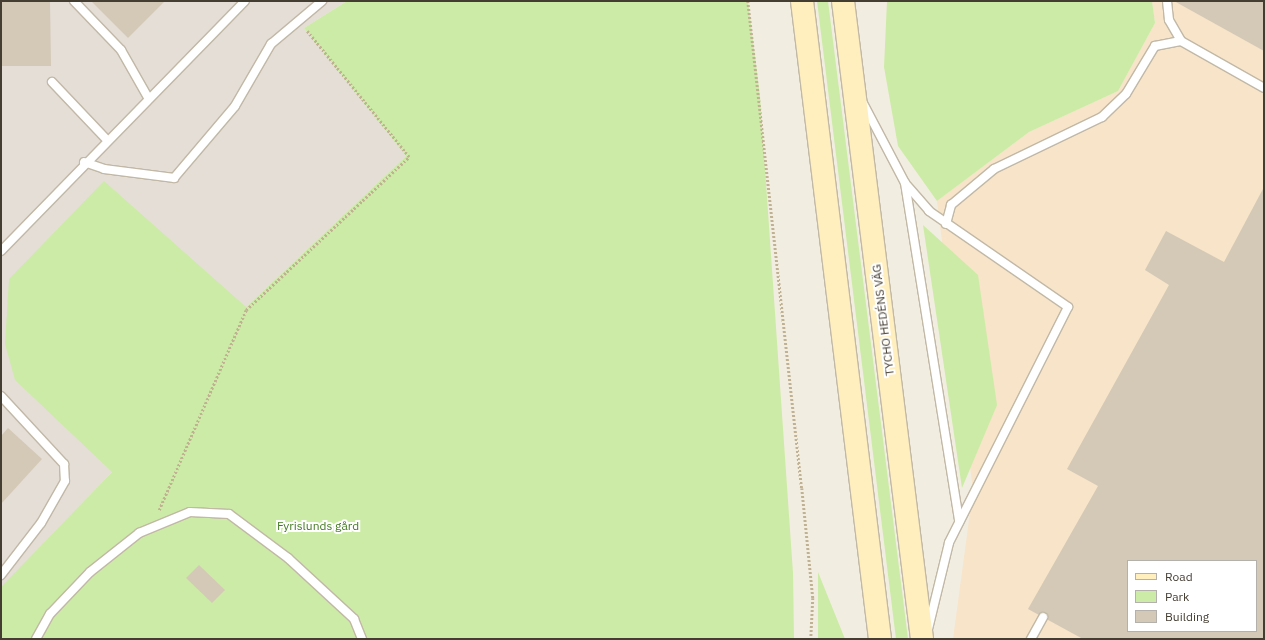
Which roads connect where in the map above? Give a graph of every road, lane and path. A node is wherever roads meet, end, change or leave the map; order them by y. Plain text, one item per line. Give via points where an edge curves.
1 (74, 1) edge
2 (245, 1) edge
3 (322, 1) edge
4 (748, 1) edge
5 (802, 1) edge
6 (843, 1) edge
7 (1167, 1) edge
8 (298, 20) junction
9 (1181, 41) junction
10 (52, 82) dead end
11 (854, 87) junction
12 (1264, 88) edge
13 (149, 99) junction
14 (108, 141) junction
15 (84, 162) junction
16 (905, 183) junction
17 (946, 224) junction
18 (1, 251) edge
19 (1, 396) edge
20 (959, 522) junction
21 (152, 528) junction
22 (1, 575) edge
23 (1043, 617) dead end
24 (36, 639) edge
25 (362, 639) edge
26 (811, 639) edge
27 (880, 639) edge
28 (922, 639) edge
29 (926, 639) edge
30 (1031, 639) edge

1 - 13 lane via 121,50
2 - 13 lane
3 - 8 lane
4 - 26 path via 804,504 813,598
5 - 27 main road
6 - 11 main road, TYCHO HEDÉNS VÄG
7 - 9 lane via 1169,20
8 - 15 lane via 271,44 235,106 174,178 104,169
8 - 21 path via 409,157 246,310
9 - 12 lane
9 - 17 lane via 1155,46 1126,94 1102,118 994,169 951,205
10 - 14 lane
11 - 16 lane
11 - 28 main road, TYCHO HEDÉNS VÄG
13 - 14 lane
14 - 15 lane
15 - 18 lane
16 - 17 lane via 929,211
16 - 20 lane
17 - 20 lane via 1068,307
19 - 22 lane via 64,464 65,481 42,523
20 - 29 lane via 949,543
21 - 24 lane via 139,533 90,572 50,614
21 - 25 lane via 190,512 230,514 288,558 354,619
23 - 30 lane

